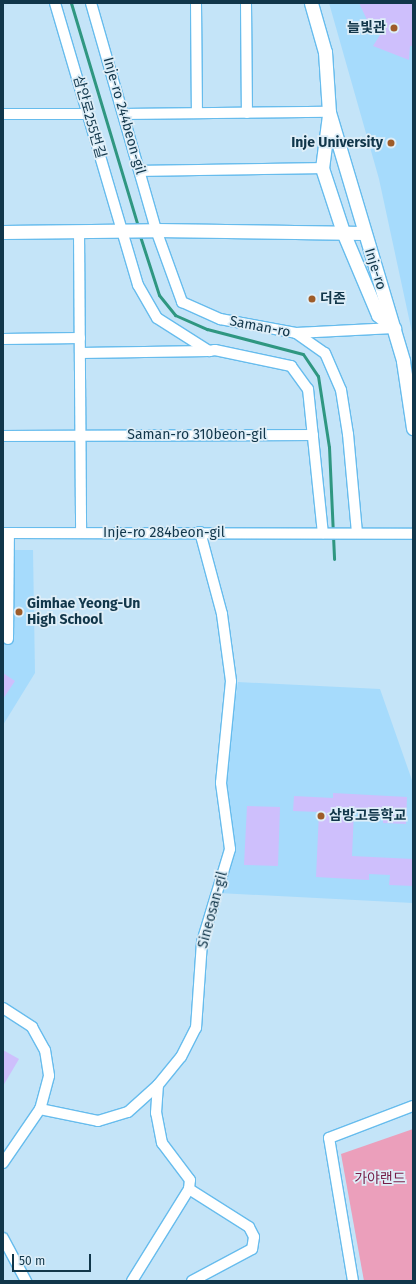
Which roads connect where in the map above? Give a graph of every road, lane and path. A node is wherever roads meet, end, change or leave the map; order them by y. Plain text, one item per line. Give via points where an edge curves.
1 (55, 3) edge
2 (91, 3) edge
3 (196, 3) edge
4 (246, 3) edge
5 (311, 3) edge
6 (329, 112) junction
7 (197, 113) junction
8 (246, 113) junction
9 (3, 114) edge
10 (88, 114) junction
11 (123, 114) junction
12 (322, 168) junction
13 (140, 171) junction
14 (154, 230) junction
15 (79, 231) junction
16 (124, 231) junction
17 (3, 232) edge
18 (343, 232) junction
19 (364, 233) junction
20 (394, 328) junction
21 (296, 333) junction
22 (80, 338) junction
23 (3, 339) edge
24 (209, 351) junction
25 (80, 353) junction
26 (413, 428) edge
27 (80, 435) junction
28 (313, 435) junction
29 (3, 436) edge
30 (200, 532) junction
31 (6, 533) edge
32 (81, 533) junction
33 (324, 533) junction
34 (352, 533) junction
35 (413, 534) edge
36 (8, 638) dead end
37 (3, 1008) edge
38 (158, 1085) junction
39 (413, 1106) edge
40 (40, 1109) junction
41 (3, 1163) edge
42 (189, 1190) junction
43 (3, 1238) edge
44 (26, 1281) edge
45 (132, 1281) edge
46 (192, 1281) edge
47 (352, 1281) edge

1 - 10 street, 삼안로255번길
2 - 11 street, Inje-ro 244beon-gil
3 - 7 street
4 - 8 street
5 - 6 main road, Inje-ro via 325,52
6 - 8 street
6 - 12 main road
6 - 19 main road, Inje-ro
7 - 8 street
7 - 11 street
9 - 10 street
10 - 16 street, 삼안로255번길
11 - 13 street, Inje-ro 244beon-gil
12 - 13 street
12 - 18 main road
13 - 14 street, Inje-ro 244beon-gil
14 - 16 main road
14 - 18 main road
14 - 21 street, Saman-ro via 182,302 220,319
15 - 16 main road
15 - 17 main road
15 - 22 street
16 - 24 street via 138,284 157,318
18 - 19 main road
18 - 20 main road via 378,315
19 - 20 main road, Inje-ro
20 - 21 street
20 - 26 main road, Inje-ro via 403,361
21 - 34 street, Saman-ro via 324,353 341,390 348,434
22 - 23 street
22 - 25 street
24 - 25 street
24 - 28 street via 215,350 291,366 308,390
25 - 27 street
27 - 28 street, Saman-ro 310beon-gil
27 - 29 street, Saman-ro 310beon-gil
27 - 32 street
28 - 33 street
30 - 32 street, Inje-ro 284beon-gil
30 - 33 street, Inje-ro 284beon-gil
30 - 38 street, Sineosan-gil via 222,614 231,681 221,782 230,849 202,942 196,1028 181,1056
31 - 32 street, Inje-ro 284beon-gil
31 - 36 street
33 - 34 street, Inje-ro 284beon-gil
34 - 35 street
37 - 40 street via 32,1027 45,1050 50,1076
38 - 40 street, Sineosan-gil via 128,1112 98,1120
38 - 42 street via 156,1113 162,1143 190,1180
39 - 47 street via 329,1138
40 - 41 street
42 - 45 street
42 - 46 street via 249,1227 254,1238 252,1249
43 - 44 street

